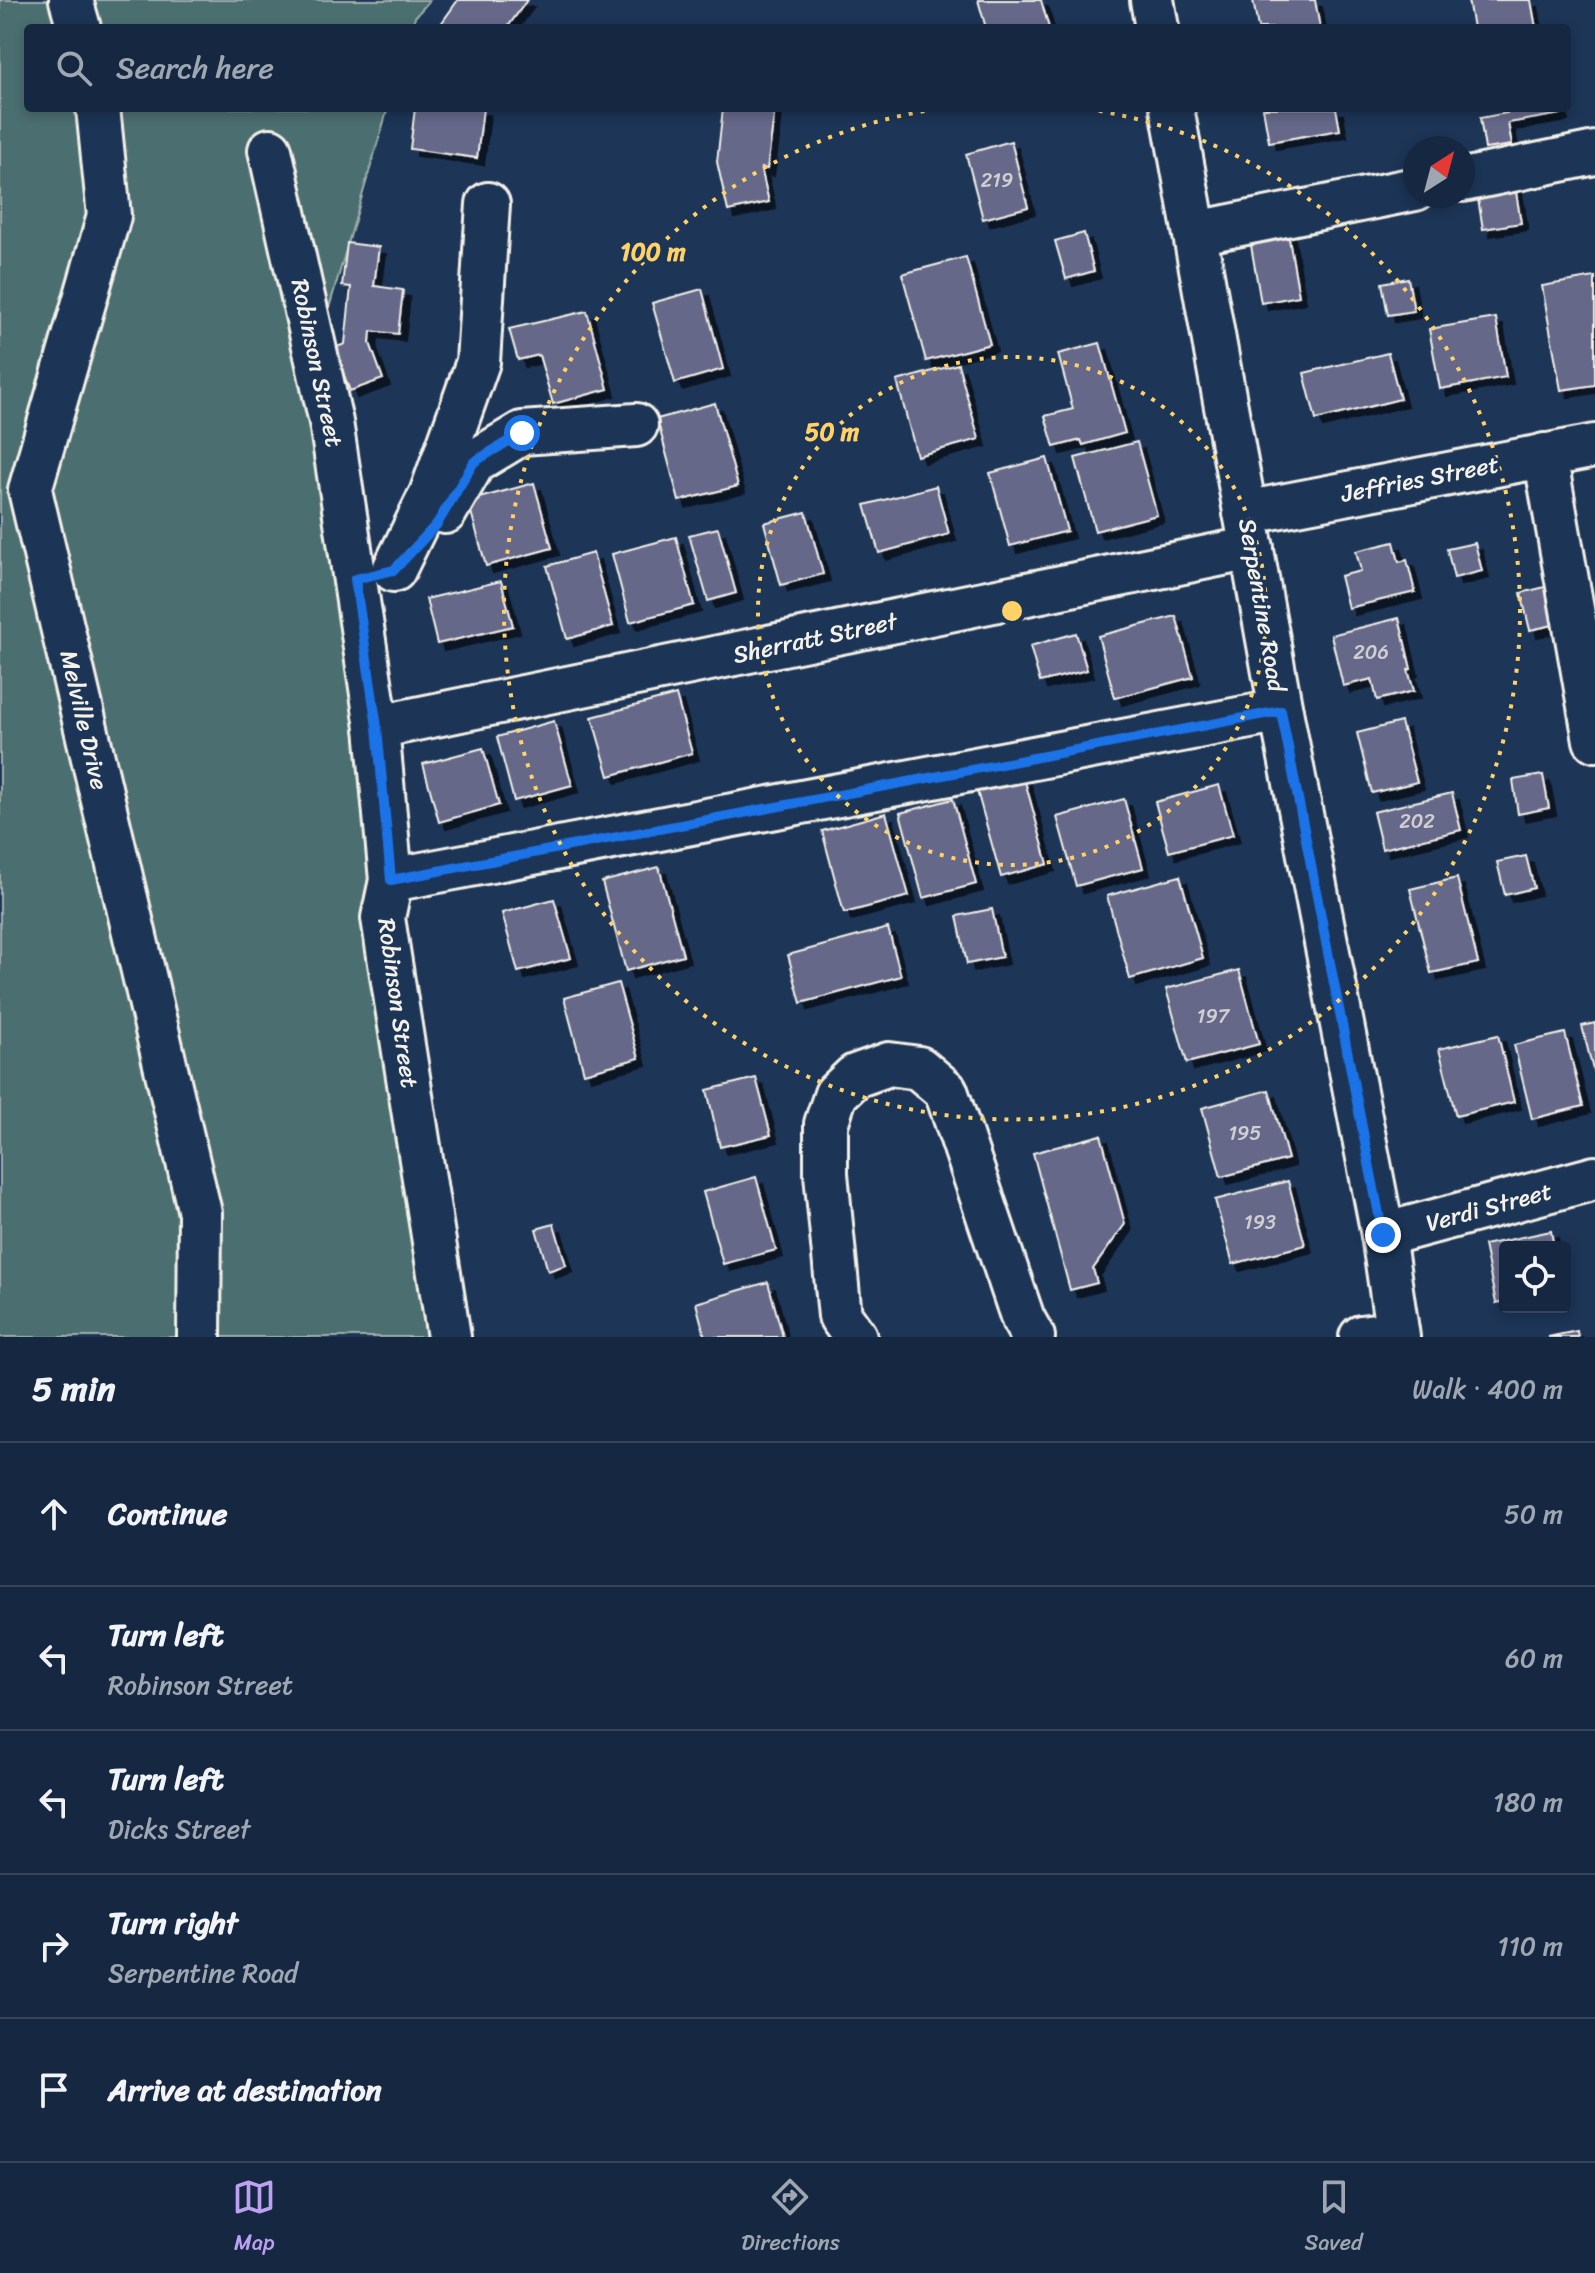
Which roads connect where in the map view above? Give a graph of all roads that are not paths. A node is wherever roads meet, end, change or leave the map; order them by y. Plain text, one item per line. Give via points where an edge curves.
1 (71, 0) edge
2 (1152, 0) edge
3 (78, 24) edge
4 (1156, 24) edge
5 (98, 112) edge
6 (1173, 112) edge
7 (270, 150) dead end
8 (1595, 153) edge
9 (1475, 178) edge
10 (1403, 191) edge
11 (488, 204) dead end
12 (1196, 233) junction
13 (636, 425) dead end
14 (1595, 446) edge
15 (1545, 455) junction
16 (1249, 530) junction
17 (374, 574) junction
18 (1281, 711) junction
19 (377, 727) junction
20 (1595, 740) edge
21 (391, 880) junction
22 (1595, 1178) edge
23 (1383, 1235) junction
24 (1385, 1335) edge
25 (199, 1337) edge
26 (449, 1337) edge
27 (855, 1337) edge
28 (1033, 1337) edge

1 - 3 street
2 - 4 street
5 - 25 street, Melville Drive via 109,216 30,490 200,1213
6 - 12 street, Serpentine Road
7 - 17 street, Robinson Street via 331,422
8 - 9 street
10 - 12 street
11 - 17 street via 478,362 431,494
12 - 16 street, Serpentine Road
13 - 17 street via 522,433 474,462 437,524
14 - 15 street, Jeffries Street
15 - 16 street, Jeffries Street
15 - 20 street
16 - 18 street, Serpentine Road
16 - 19 street, Sherratt Street
17 - 19 street, Robinson Street
18 - 21 street
18 - 23 street, Serpentine Road
19 - 21 street, Robinson Street
21 - 26 street, Robinson Street via 383,918
22 - 23 street, Verdi Street
23 - 24 street, Serpentine Road
27 - 28 street via 840,1316 826,1124 836,1094 855,1076 889,1064 919,1068 946,1091

